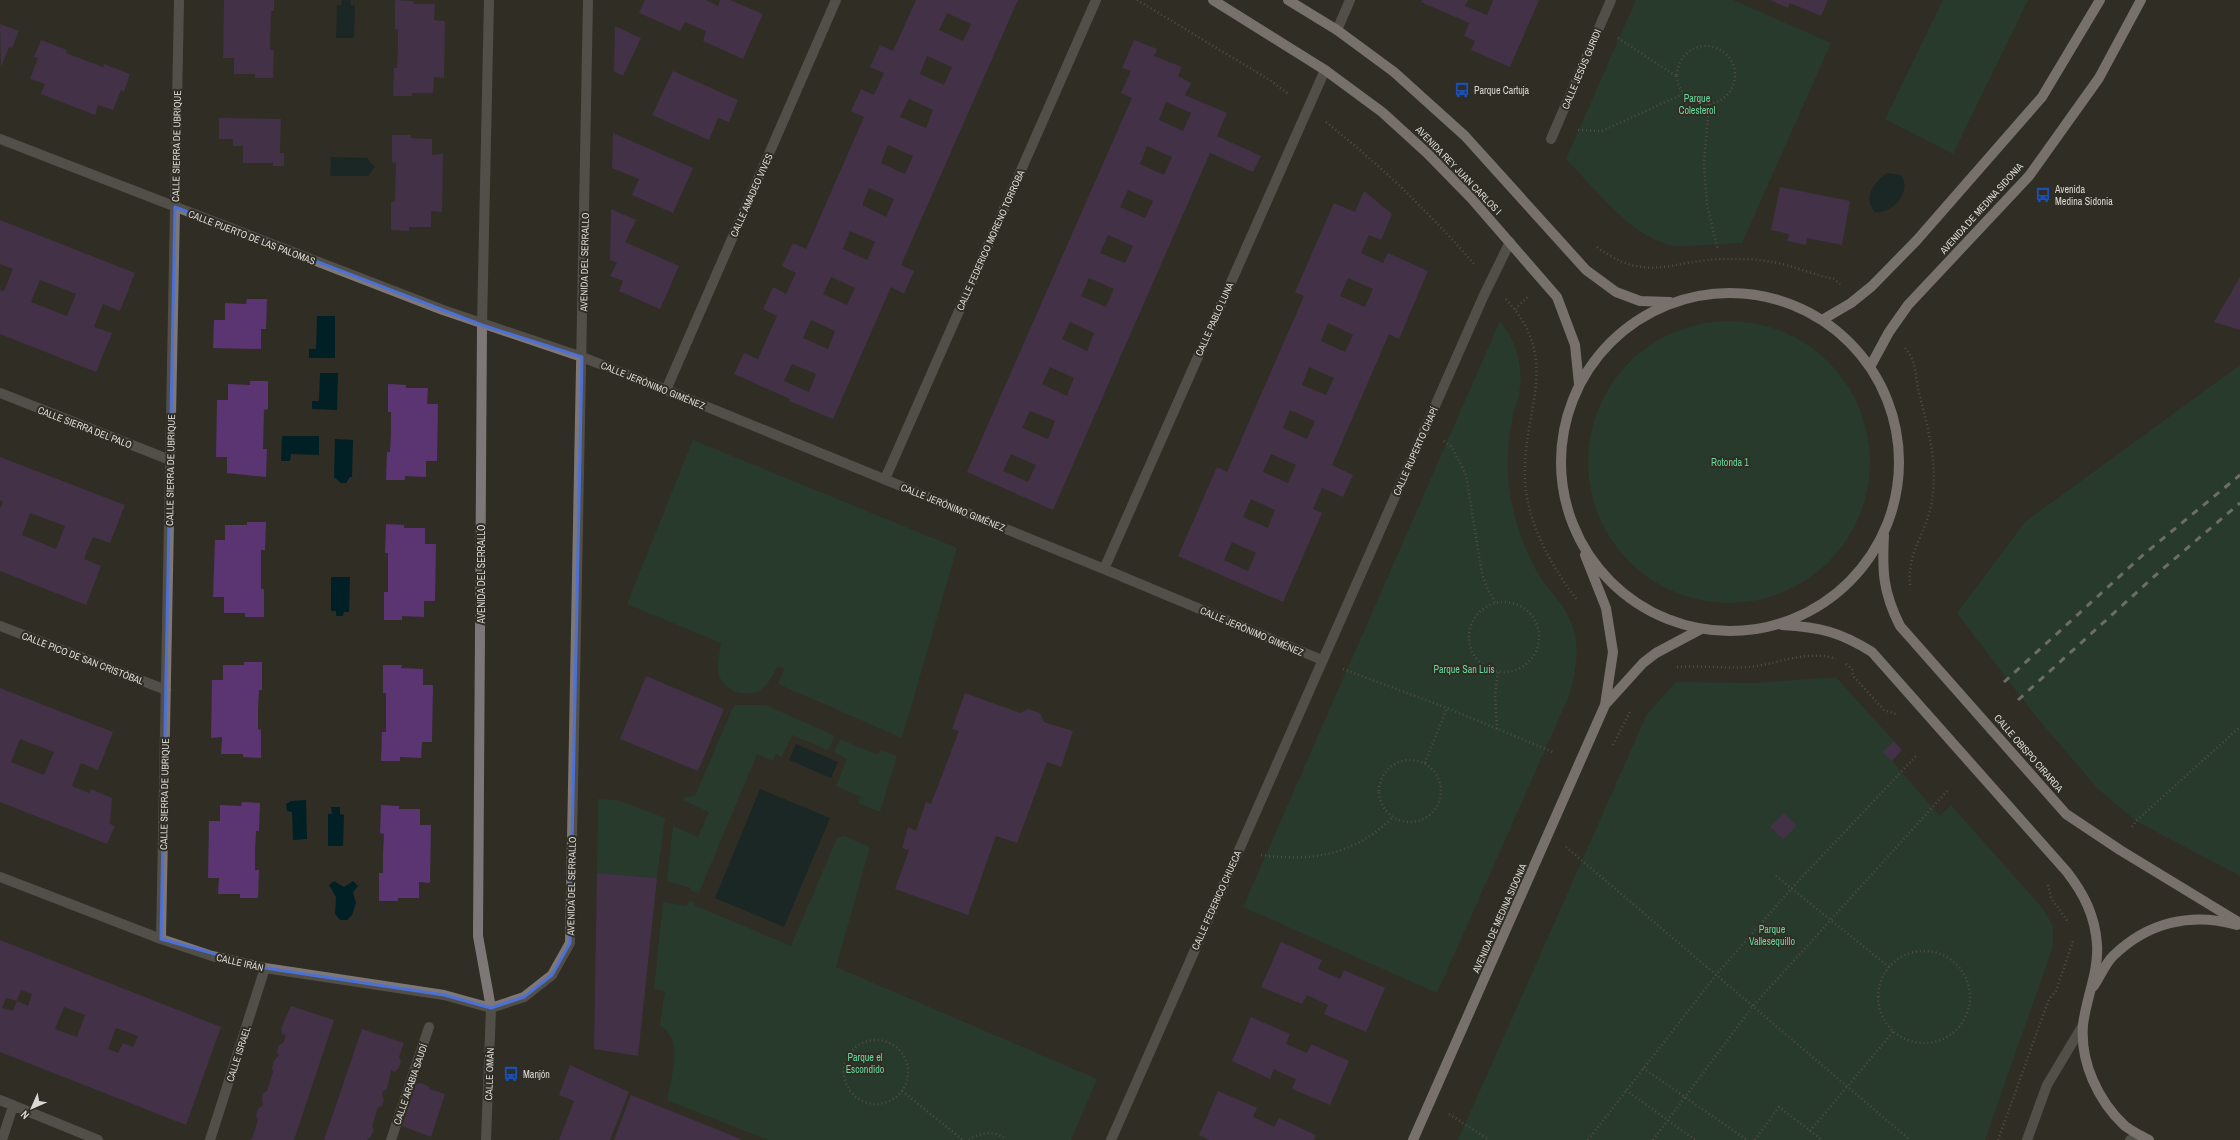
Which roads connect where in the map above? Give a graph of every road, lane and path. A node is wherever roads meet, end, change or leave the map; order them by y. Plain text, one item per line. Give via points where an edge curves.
1 (179, 0) edge
2 (489, 0) edge
3 (588, 0) edge
4 (836, 0) edge
5 (1096, 0) edge
6 (1138, 0) edge
7 (1213, 0) edge
8 (1288, 0) edge
9 (1350, 0) edge
10 (1611, 0) edge
11 (2100, 0) edge
12 (2141, 0) edge
13 (1600, 26) junction
14 (1337, 30) junction
15 (1325, 70) junction
16 (1676, 76) junction
17 (1683, 94) junction
18 (1709, 104) junction
19 (1307, 108) junction
20 (1556, 128) junction
21 (0, 139) edge
22 (1551, 139) dead end
23 (175, 207) junction
24 (1510, 242) junction
25 (1594, 245) dead end
26 (1718, 250) dead end
27 (1490, 282) junction
28 (1841, 285) dead end
29 (1533, 293) dead end
30 (1672, 302) junction
31 (1515, 309) junction
32 (1822, 320) junction
33 (482, 325) junction
34 (1909, 352) dead end
35 (582, 357) junction
36 (1870, 367) junction
37 (1579, 384) junction
38 (666, 390) junction
39 (0, 393) edge
40 (1426, 427) junction
41 (170, 460) junction
42 (885, 480) junction
43 (1884, 534) junction
44 (1579, 539) junction
45 (1104, 568) junction
46 (1910, 586) dead end
47 (1579, 602) dead end
48 (1496, 603) junction
49 (1779, 625) junction
50 (0, 626) edge
51 (1701, 629) junction
52 (1322, 660) junction
53 (1341, 668) dead end
54 (1675, 668) dead end
55 (1498, 672) junction
56 (166, 690) junction
57 (1606, 705) junction
58 (1447, 708) junction
59 (1632, 709) dead end
60 (1628, 715) dead end
61 (1898, 715) dead end
62 (2240, 727) edge
63 (1497, 729) junction
64 (1553, 752) dead end
65 (1917, 755) dead end
66 (1425, 763) junction
67 (1948, 790) dead end
68 (1393, 817) junction
69 (2132, 826) dead end
70 (1566, 847) dead end
71 (1259, 855) dead end
72 (1776, 876) dead end
73 (0, 877) edge
74 (2048, 884) dead end
75 (1791, 888) junction
76 (1830, 920) junction
77 (2240, 923) edge
78 (2072, 926) dead end
79 (2240, 926) edge
80 (2074, 937) dead end
81 (161, 939) junction
82 (1889, 966) junction
83 (266, 968) junction
84 (1716, 975) junction
85 (2092, 989) junction
86 (1753, 1006) junction
87 (491, 1008) junction
88 (2083, 1025) junction
89 (429, 1027) dead end
90 (1893, 1032) junction
91 (1643, 1068) junction
92 (1847, 1086) junction
93 (1626, 1090) junction
94 (902, 1091) junction
95 (1685, 1098) junction
96 (0, 1100) edge
97 (14, 1106) junction
98 (1449, 1114) dead end
99 (1668, 1121) junction
100 (1810, 1131) junction
101 (2145, 1138) edge
102 (2, 1140) edge
103 (98, 1140) edge
104 (210, 1140) edge
105 (391, 1140) edge
106 (486, 1140) edge
107 (963, 1140) edge
108 (969, 1140) edge
109 (1006, 1140) edge
110 (1111, 1140) edge
111 (1414, 1140) edge
112 (1489, 1140) edge
113 (1588, 1140) edge
114 (1653, 1140) edge
115 (1695, 1140) edge
116 (1747, 1140) edge
117 (1755, 1140) edge
118 (1822, 1140) edge
119 (1910, 1140) edge
120 (1998, 1140) edge
121 (2027, 1140) edge
122 (2130, 1140) edge

1 - 23 street, CALLE SIERRA DE UBRIQUE
2 - 33 street, AVENIDA DEL SERRALLO
3 - 35 street, AVENIDA DEL SERRALLO
4 - 38 street, CALLE AMADEO VIVES
5 - 42 street, CALLE FEDERICO MORENO TORROBA
6 - 19 path via 1268,80
7 - 15 main road, AVENIDA REY JUAN CARLOS I
8 - 14 main road
9 - 14 street
10 - 13 street, CALLE JESÚS GURIDI
11 - 32 main road via 2042,97 1917,240 1872,286 1851,303
12 - 36 main road, AVENIDA DE MEDINA SIDONIA via 2099,78 2028,176 1908,305
13 - 16 path
13 - 20 street, CALLE JESÚS GURIDI
14 - 30 main road via 1394,72 1465,136 1586,270 1616,292 1634,299
15 - 19 street, CALLE PABLO LUNA
15 - 24 main road, AVENIDA REY JUAN CARLOS I via 1382,112 1428,153
16 - 17 path
16 - 18 path via 1682,58 1698,47 1717,48 1725,53 1731,61 1734,79 1726,96
17 - 18 path via 1691,100
17 - 20 path via 1602,131
18 - 26 path via 1704,164 1707,205
19 - 27 path via 1397,182 1436,220
19 - 45 street, CALLE PABLO LUNA
20 - 22 street, CALLE JESÚS GURIDI
21 - 23 street, CALLE PUERTO DE LAS PALOMAS
23 - 33 street, CALLE PUERTO DE LAS PALOMAS
23 - 41 street, CALLE SIERRA DE UBRIQUE
24 - 27 street, CALLE RUPERTO CHAPÍ
24 - 37 main road, AVENIDA REY JUAN CARLOS I via 1557,297 1575,345
25 - 28 path via 1616,260 1644,268 1659,269 1726,259 1772,262 1834,279
27 - 31 path
27 - 40 street, CALLE RUPERTO CHAPÍ
29 - 31 path
30 - 32 main road via 1710,294 1749,294 1787,303
30 - 37 main road via 1634,322 1603,349
31 - 47 path via 1532,341 1537,364 1538,383 1525,452 1525,482 1531,512 1541,540 1555,567
32 - 36 main road via 1848,341
33 - 35 street, CALLE PUERTO DE LAS PALOMAS
33 - 87 street, AVENIDA DEL SERRALLO via 478,936
34 - 46 path via 1914,360 1930,432 1934,478 1930,510 1909,565
35 - 38 street, CALLE JERÓNIMO GIMÉNEZ
35 - 87 street, AVENIDA DEL SERRALLO via 570,943 552,975 524,997
36 - 43 main road via 1890,406 1899,448 1897,492
37 - 44 main road via 1563,434 1562,480 1562,488
38 - 42 street, CALLE JERÓNIMO GIMÉNEZ
39 - 41 street, CALLE SIERRA DEL PALO
40 - 48 path via 1452,447 1461,461 1469,490 1482,574
40 - 52 street, CALLE RUPERTO CHAPÍ
41 - 56 street, CALLE SIERRA DE UBRIQUE
42 - 45 street, CALLE JERÓNIMO GIMÉNEZ
43 - 49 main road via 1866,564 1841,591 1812,611
43 - 77 main road, CALLE OBISPO CIRARDA via 1882,571 1889,604 1900,626 2066,814
44 - 51 main road via 1601,571 1629,598 1663,618
44 - 57 main road, AVENIDA DE MEDINA SIDONIA via 1606,608 1613,652
45 - 52 street, CALLE JERÓNIMO GIMÉNEZ
48 - 55 path via 1485,607 1476,616 1470,627 1469,638 1478,660 1487,668
48 - 55 path via 1518,604 1527,610 1535,619 1539,641 1530,662 1510,672
49 - 51 main road via 1740,632
49 - 85 main road via 1815,627 1849,637 1872,652 2068,872 2081,890 2091,912 2097,945
50 - 56 street, CALLE PICO DE SAN CRISTÓBAL
51 - 57 main road, AVENIDA DE MEDINA SIDONIA via 1656,653 1643,663
52 - 110 street, CALLE FEDERICO CHUECA
53 - 58 path
54 - 61 path via 1709,665 1749,667 1804,655 1821,655 1846,664 1852,669 1853,676 1884,710
55 - 63 path via 1495,695
56 - 81 street, CALLE SIERRA DE UBRIQUE
57 - 111 main road, AVENIDA DE MEDINA SIDONIA
58 - 63 path
58 - 66 path
59 - 60 path
62 - 69 path
63 - 64 path
65 - 75 path
66 - 68 path via 1415,760 1394,764 1381,780 1380,800 1385,810
66 - 68 path via 1439,778 1441,798 1437,808 1422,821 1407,822
67 - 76 path
68 - 71 path via 1370,836 1329,854 1304,858
70 - 84 path
72 - 75 path
73 - 81 street, CALLE IRÁN
74 - 78 path via 2051,898
75 - 76 path
75 - 84 path
76 - 82 path
76 - 86 path
79 - 85 main road via 2215,919 2178,920 2142,933 2113,957
80 - 120 path via 2062,976 2056,991 2049,999
81 - 83 street, CALLE IRÁN via 212,956
82 - 90 path via 1881,979 1878,992 1879,1007
82 - 90 path via 1901,957 1916,952 1939,954 1958,966 1966,979 1970,994 1968,1010 1962,1024 1937,1042 1921,1043 1906,1040
83 - 87 street, CALLE IRÁN via 444,995
83 - 104 street, CALLE ISRAEL
84 - 86 path
84 - 91 path
85 - 88 main road
86 - 92 path
86 - 95 path
87 - 106 street, CALLE OMÁN
88 - 101 main road via 2086,1063 2101,1098 2126,1126
88 - 121 street via 2047,1085
89 - 105 street, CALLE ARABIA SAUDÍ
90 - 92 path
91 - 93 path
91 - 95 path
92 - 100 path
92 - 119 path
93 - 99 path
93 - 113 path
94 - 94 path via 907,1082 906,1061 893,1044 872,1040 862,1043 847,1058 845,1068 849,1088 864,1102 885,1103
94 - 107 path
95 - 99 path
95 - 116 path
96 - 97 street
97 - 102 street
97 - 103 street
98 - 112 path
99 - 114 path
99 - 115 path
100 - 117 path via 1779,1107
100 - 118 path
101 - 122 street
108 - 109 path via 984,1133 995,1134

